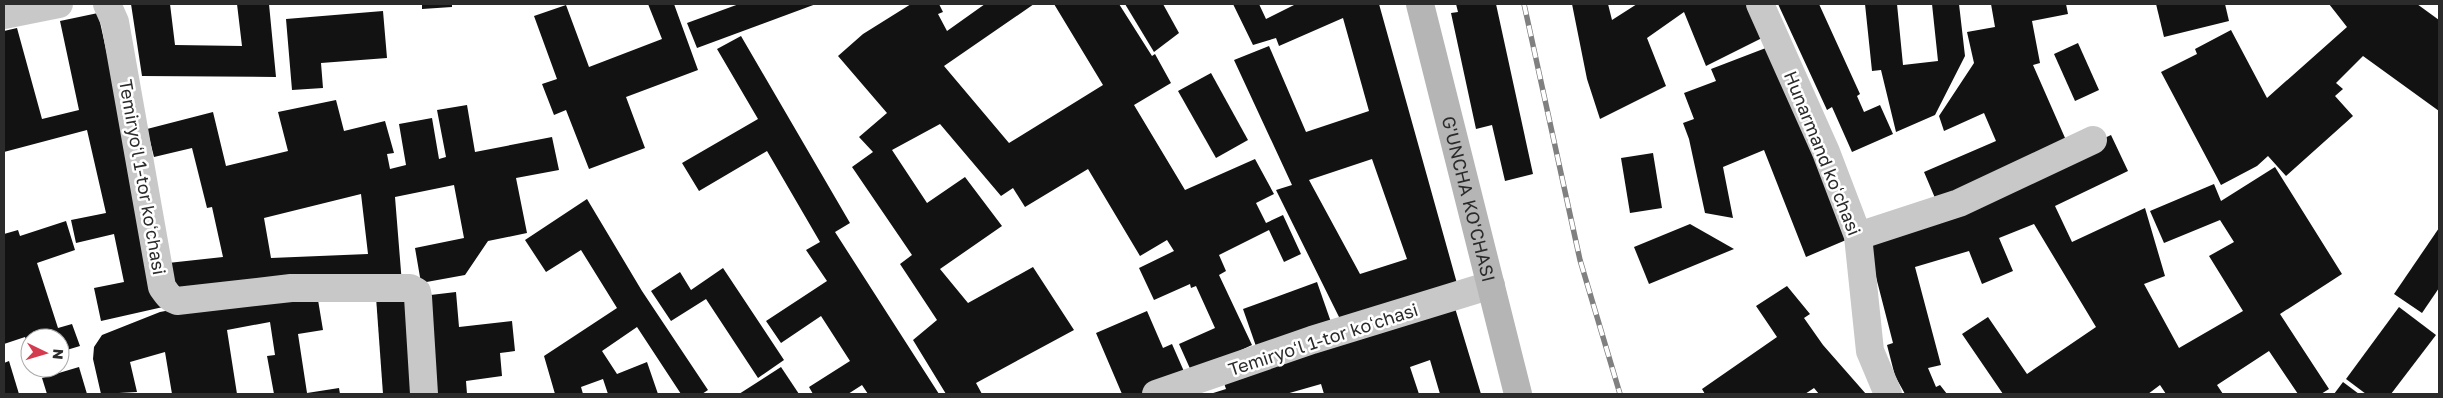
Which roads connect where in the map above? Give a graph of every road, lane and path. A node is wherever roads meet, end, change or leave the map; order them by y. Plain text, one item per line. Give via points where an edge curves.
1 (59, 4) edge
2 (107, 4) edge
3 (1420, 4) edge
4 (1760, 4) edge
5 (4, 15) edge
6 (2093, 140) dead end
7 (1858, 236) junction
8 (1491, 285) junction
9 (424, 394) edge
10 (1156, 394) edge
11 (1518, 394) edge
12 (1888, 394) edge

1 - 5 street
2 - 9 street, Temiryoʻl 1-tor koʻchasi via 117,32 162,287 170,299 184,301 290,288 410,288 418,297
3 - 8 street, G'UNCHA KO'CHASI
4 - 7 street, Hunarmand koʻchasi via 1826,152
6 - 7 street via 1959,203
7 - 12 street, Hunarmand koʻchasi via 1870,351
8 - 10 street, Temiryoʻl 1-tor koʻchasi via 1312,340
8 - 11 street, G'UNCHA KO'CHASI

